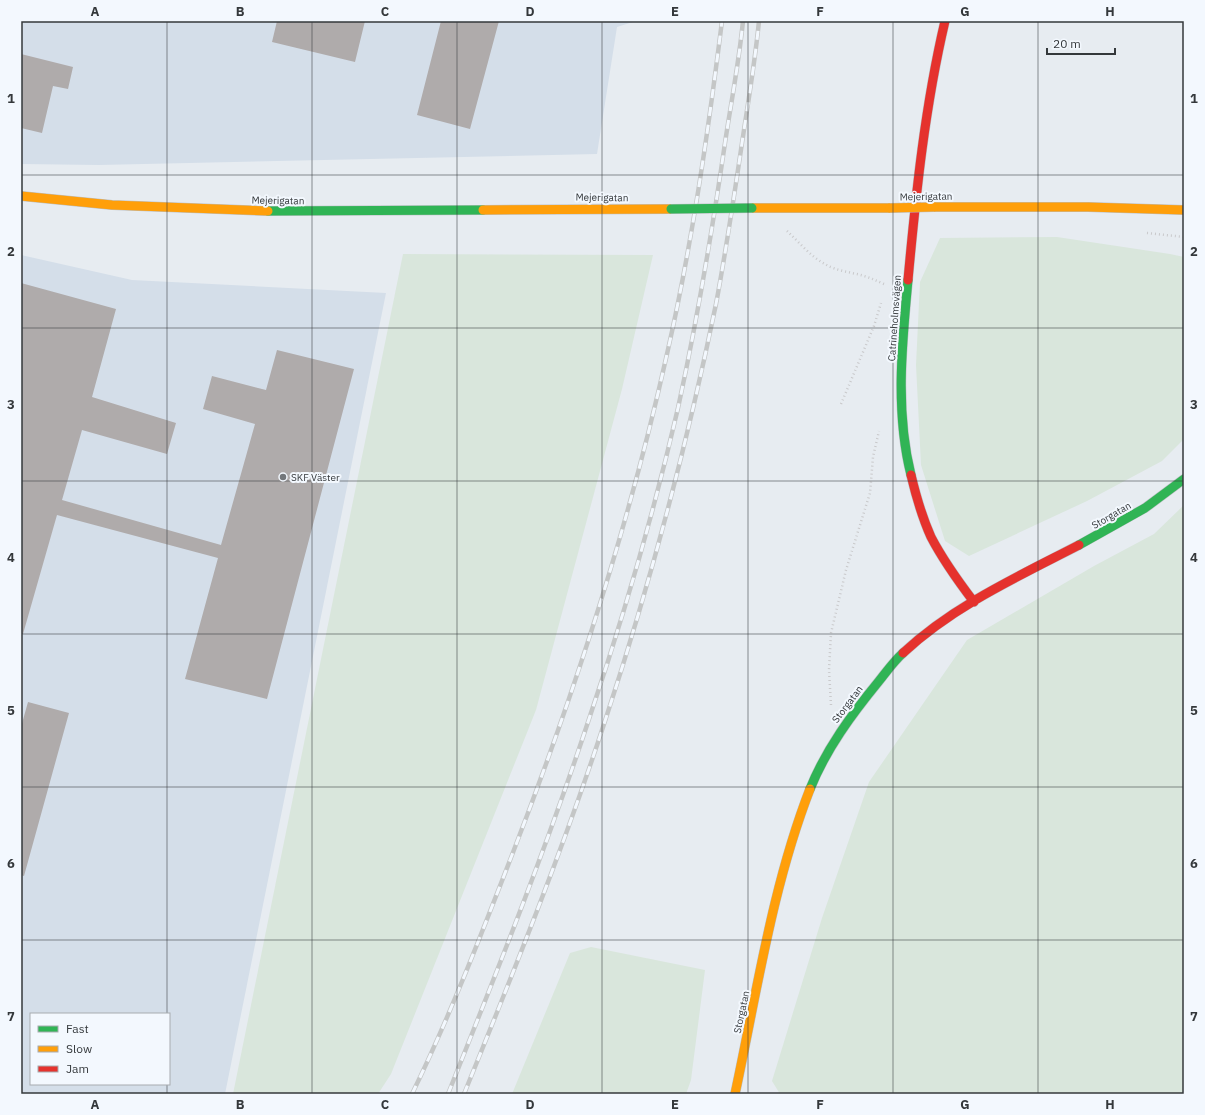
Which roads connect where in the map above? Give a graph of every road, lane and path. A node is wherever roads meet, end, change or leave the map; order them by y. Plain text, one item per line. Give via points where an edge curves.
1 (945, 21) edge
2 (21, 196) edge
3 (1184, 210) edge
4 (782, 227) dead end
5 (884, 284) dead end
6 (884, 298) dead end
7 (842, 404) dead end
8 (880, 424) dead end
9 (1184, 479) edge
10 (974, 602) junction
11 (834, 701) dead end
12 (735, 1094) edge

1 - 10 street, Catrineholmsvägen via 936,56 916,190 902,338 904,444 926,526 947,566
2 - 3 street, Mejerigatan, bridge via 184,210 344,212 569,208 934,207
4 - 5 path via 826,265
6 - 7 path
8 - 11 path via 873,457 870,493 846,570 831,633 831,706
9 - 10 street, Storgatan via 1171,491 1095,537 1018,576
10 - 12 street, Storgatan via 934,628 899,658 836,737 815,775 785,865 771,917

